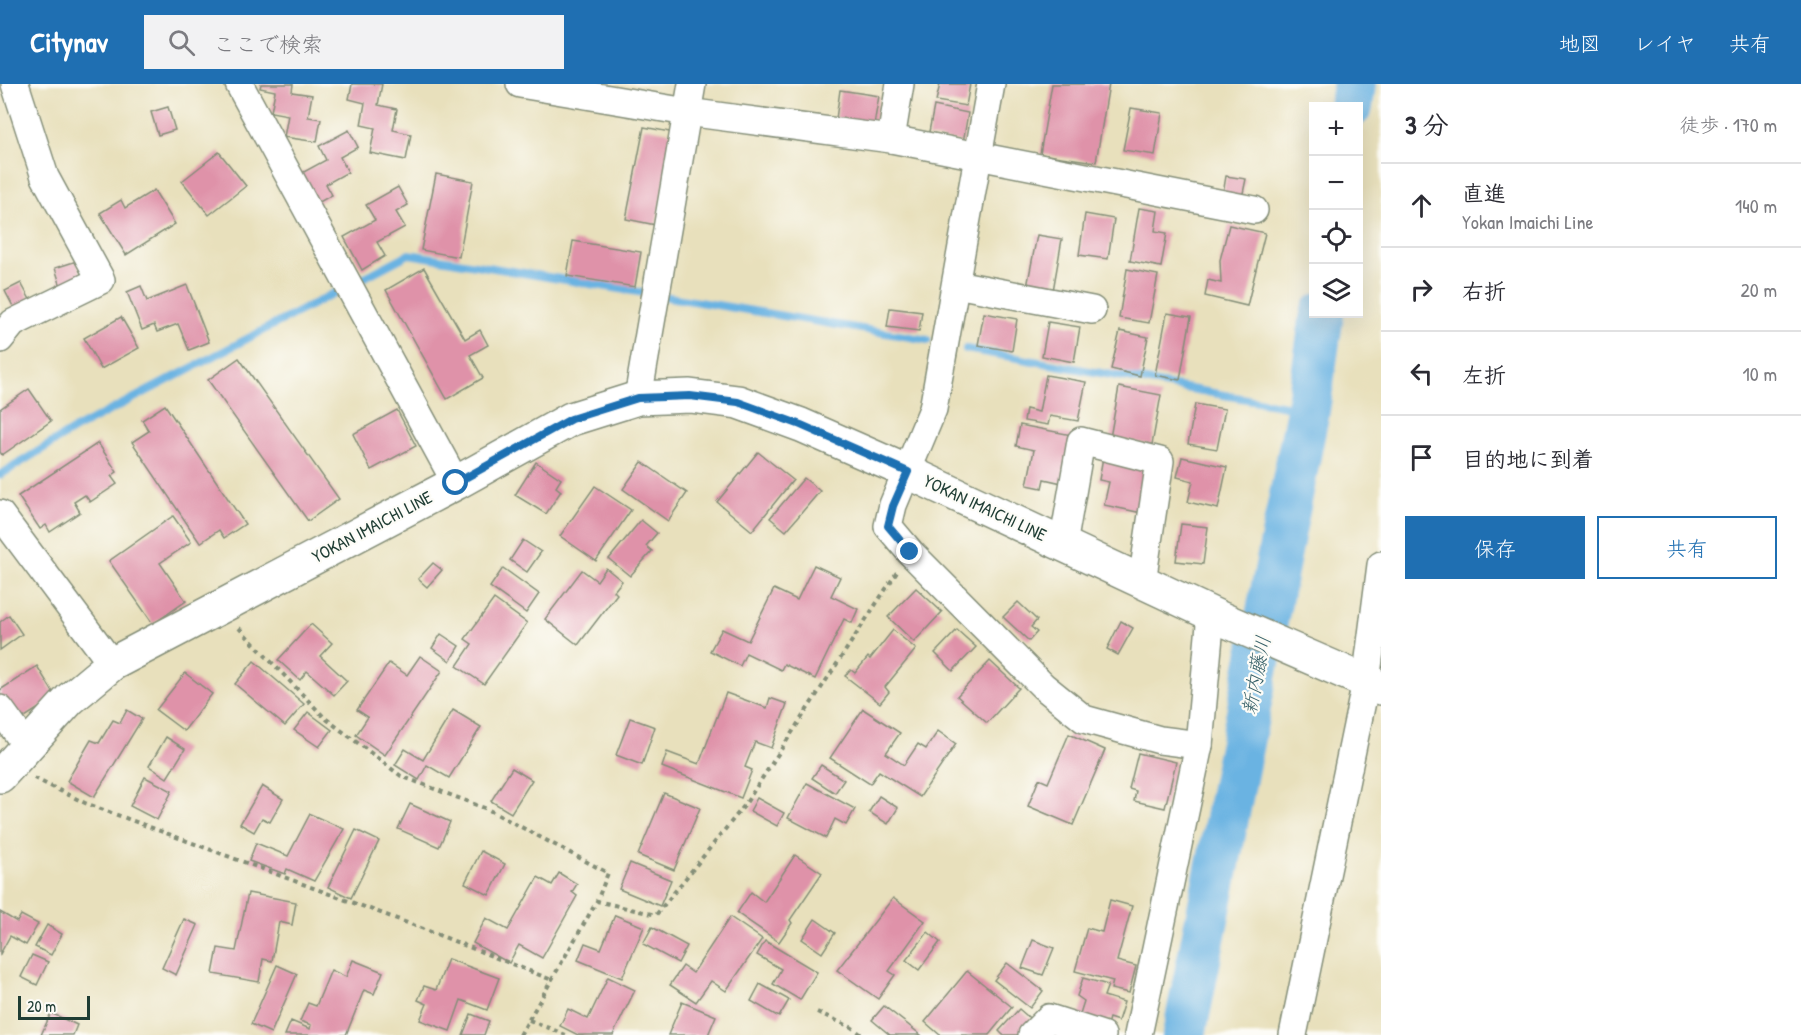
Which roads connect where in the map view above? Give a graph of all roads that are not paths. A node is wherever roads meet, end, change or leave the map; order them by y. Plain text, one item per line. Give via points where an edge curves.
1 (15, 84) edge
2 (239, 84) edge
3 (520, 84) edge
4 (692, 84) edge
5 (900, 84) edge
6 (991, 84) edge
7 (687, 112) junction
8 (891, 139) junction
9 (980, 156) junction
10 (1254, 210) dead end
11 (956, 284) junction
12 (1092, 310) dead end
13 (0, 339) edge
14 (638, 398) junction
15 (908, 472) junction
16 (456, 483) junction
17 (0, 514) edge
18 (1063, 545) junction
19 (1381, 566) edge
20 (1142, 582) junction
21 (1216, 617) junction
22 (112, 664) junction
23 (1364, 681) edge
24 (0, 709) edge
25 (1199, 745) junction
26 (12, 762) edge
27 (1032, 1035) edge
28 (1102, 1035) edge
29 (1138, 1035) edge
30 (1293, 1035) edge

1 - 13 street via 45,177 101,280 13,323
2 - 16 street
3 - 7 street
4 - 7 street
5 - 8 street
6 - 9 street
7 - 8 street
7 - 14 street
8 - 9 street
9 - 10 street
9 - 11 street
11 - 12 street
11 - 15 street via 933,409
14 - 15 main road, YOKAN IMAICHI LINE via 690,396 738,402
14 - 16 main road, YOKAN IMAICHI LINE via 571,419
15 - 18 main road, YOKAN IMAICHI LINE
15 - 25 street via 888,526 1043,686 1084,719 1160,740
16 - 22 main road, YOKAN IMAICHI LINE
17 - 22 street
18 - 20 main road, YOKAN IMAICHI LINE
18 - 20 street via 1081,441 1160,461
19 - 23 street
20 - 21 main road, YOKAN IMAICHI LINE
21 - 23 main road, YOKAN IMAICHI LINE
21 - 25 street
22 - 26 main road, YOKAN IMAICHI LINE via 70,699
23 - 30 street
24 - 26 street
25 - 29 street
27 - 28 street via 1049,1018

